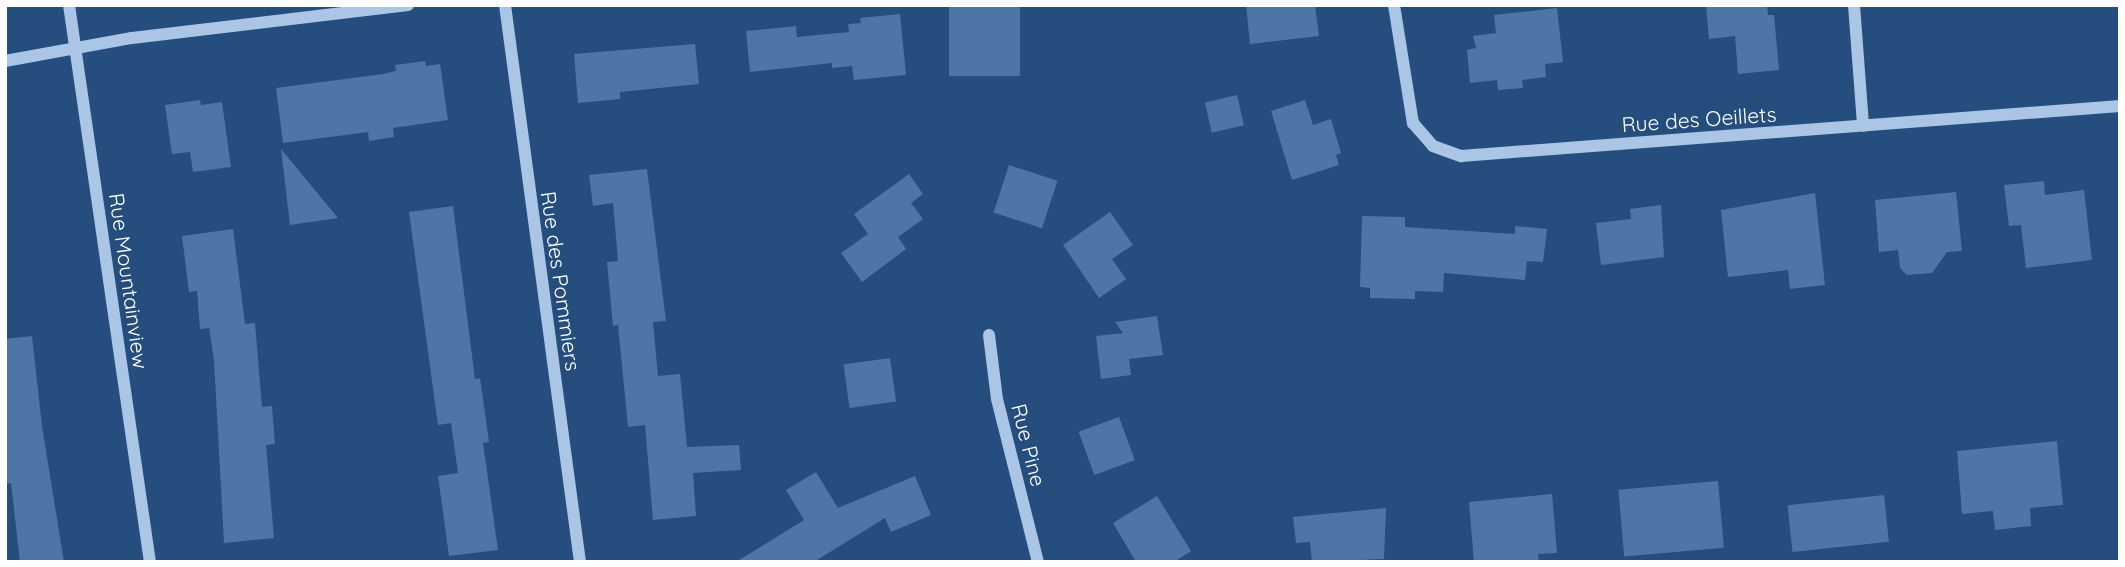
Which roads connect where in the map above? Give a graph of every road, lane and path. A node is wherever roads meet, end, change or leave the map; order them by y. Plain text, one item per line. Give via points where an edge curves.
1 (69, 5) edge
2 (408, 5) edge
3 (505, 5) edge
4 (1394, 5) edge
5 (1854, 5) edge
6 (76, 49) junction
7 (5, 61) edge
8 (2120, 106) edge
9 (1863, 126) junction
10 (989, 335) dead end
11 (149, 562) edge
12 (580, 562) edge
13 (1038, 562) edge

1 - 6 street, Rue Mountainview
2 - 6 street
3 - 12 street, Rue des Pommiers
4 - 9 street, Rue des Oeillets via 1410,114 1425,139 1451,154
5 - 9 street
6 - 7 street
6 - 11 street, Rue Mountainview
8 - 9 street, Rue des Oeillets
10 - 13 street, Rue Pine via 998,399

